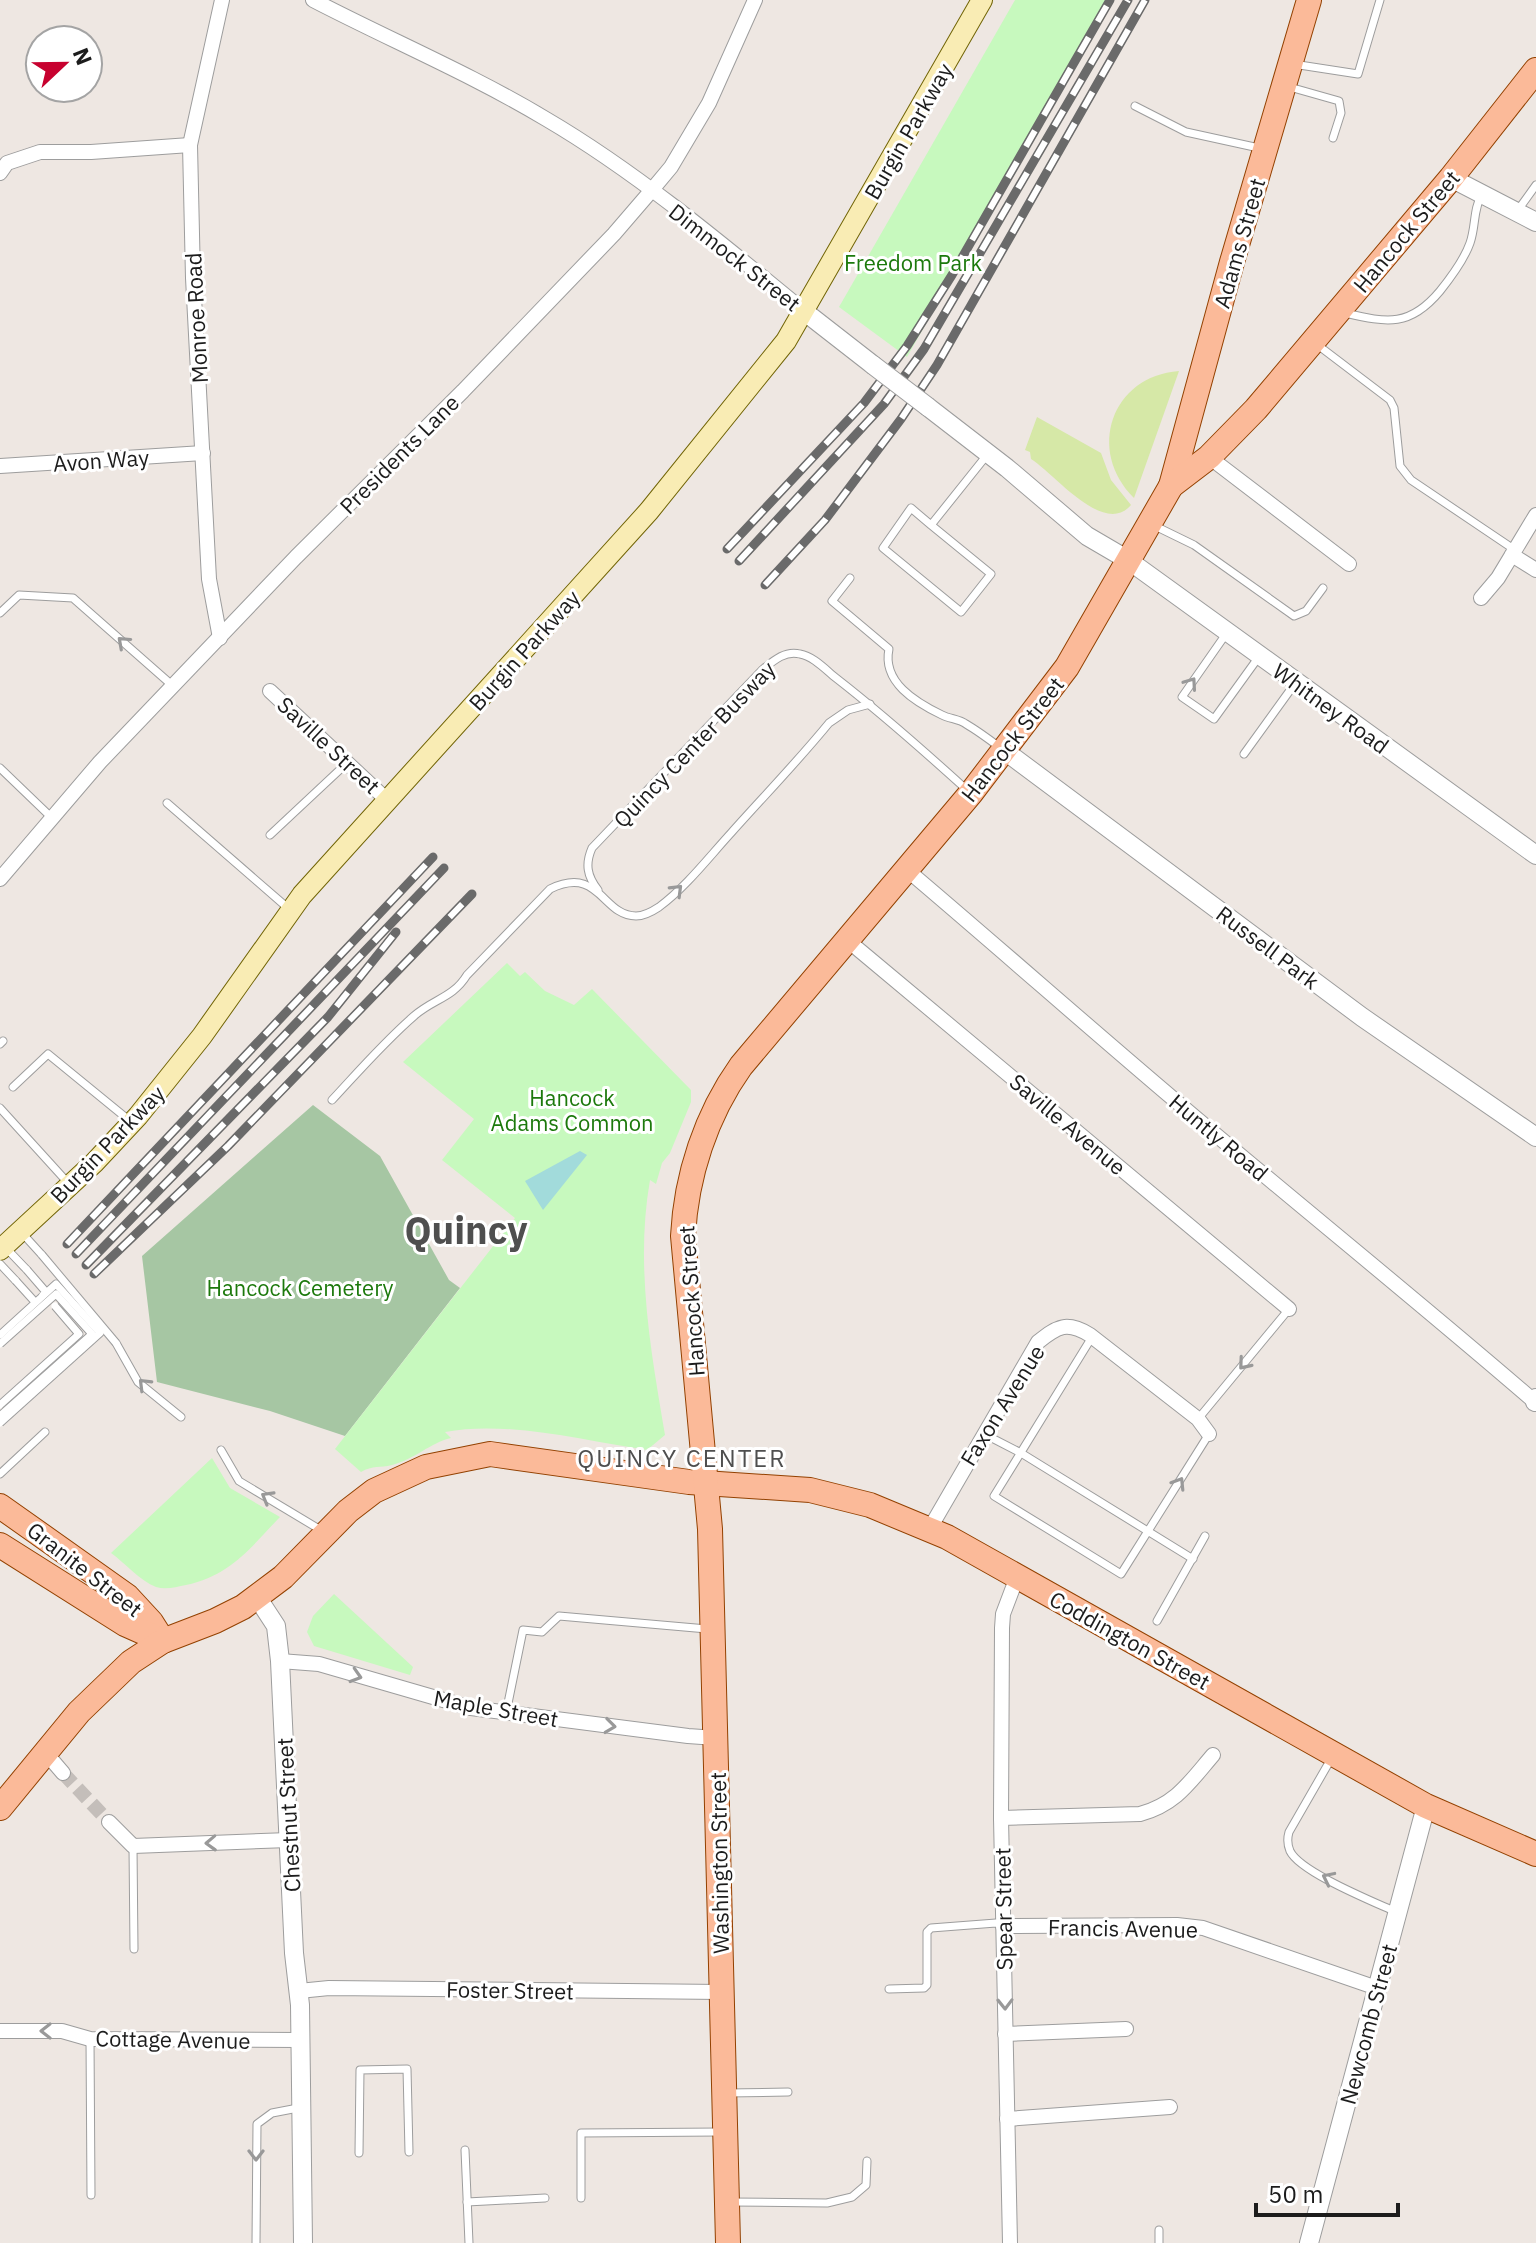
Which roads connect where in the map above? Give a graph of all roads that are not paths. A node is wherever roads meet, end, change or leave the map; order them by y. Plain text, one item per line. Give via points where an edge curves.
1 (222, 0) edge
2 (313, 0) edge
3 (755, 0) edge
4 (982, 0) edge
5 (1309, 0) edge
6 (1380, 0) edge
7 (1536, 70) edge
8 (1288, 75) junction
9 (1135, 106) dead end
10 (1333, 138) dead end
11 (190, 145) junction
12 (1265, 149) junction
13 (0, 173) edge
14 (1451, 178) junction
15 (1536, 185) edge
16 (651, 191) junction
17 (1482, 194) junction
18 (1517, 212) junction
19 (1536, 222) edge
20 (1339, 311) junction
21 (805, 312) junction
22 (1313, 341) junction
23 (203, 453) junction
24 (988, 453) junction
25 (1209, 457) junction
26 (0, 466) edge
27 (1171, 486) junction
28 (1536, 515) edge
29 (1150, 523) junction
30 (931, 525) junction
31 (1514, 553) junction
32 (1128, 560) junction
33 (1349, 564) dead end
34 (1536, 570) edge
35 (850, 578) dead end
36 (1323, 588) dead end
37 (1481, 598) dead end
38 (0, 613) edge
39 (1227, 633) junction
40 (220, 638) junction
41 (1259, 656) junction
42 (1296, 682) junction
43 (173, 686) junction
44 (270, 691) dead end
45 (870, 704) junction
46 (1005, 751) junction
47 (1244, 754) dead end
48 (347, 763) junction
49 (0, 768) edge
50 (971, 793) junction
51 (387, 800) junction
52 (167, 803) dead end
53 (52, 818) junction
54 (270, 835) dead end
55 (1536, 855) edge
56 (906, 869) junction
57 (0, 879) edge
58 (602, 895) junction
59 (291, 911) junction
60 (846, 939) junction
61 (13, 1087) dead end
62 (332, 1100) dead end
63 (0, 1108) edge
64 (131, 1123) junction
65 (1536, 1137) edge
66 (70, 1186) junction
67 (21, 1231) junction
68 (1, 1253) edge
69 (35, 1302) junction
70 (55, 1306) dead end
71 (1289, 1309) joint
72 (95, 1318) junction
73 (1092, 1337) junction
74 (0, 1340) edge
75 (1535, 1400) edge
76 (0, 1404) edge
77 (181, 1417) dead end
78 (0, 1418) edge
79 (1198, 1419) junction
80 (45, 1432) dead end
81 (984, 1434) junction
82 (1209, 1434) joint
83 (221, 1450) dead end
84 (1021, 1453) junction
85 (0, 1474) edge
86 (707, 1483) junction
87 (0, 1506) edge
88 (930, 1528) junction
89 (1148, 1531) junction
90 (325, 1533) junction
91 (1205, 1536) dead end
92 (0, 1545) edge
93 (1193, 1559) junction
94 (1017, 1577) junction
95 (257, 1597) junction
96 (1157, 1621) dead end
97 (713, 1629) junction
98 (163, 1641) junction
99 (280, 1661) junction
100 (506, 1713) junction
101 (716, 1738) junction
102 (45, 1752) junction
103 (1334, 1754) junction
104 (1213, 1755) dead end
105 (63, 1773) tunnel mouth
106 (1426, 1806) junction
107 (0, 1808) edge
108 (1001, 1818) junction
109 (109, 1822) tunnel mouth
110 (289, 1840) junction
111 (133, 1846) junction
112 (1536, 1854) edge
113 (1398, 1913) junction
114 (1003, 1926) junction
115 (134, 1949) dead end
116 (1377, 1988) junction
117 (889, 1989) dead end
118 (299, 1991) junction
119 (722, 1992) junction
120 (1126, 2029) dead end
121 (0, 2031) edge
122 (1005, 2034) junction
123 (90, 2039) junction
124 (299, 2040) junction
125 (788, 2092) dead end
126 (725, 2093) junction
127 (300, 2107) junction
128 (1170, 2107) dead end
129 (1007, 2119) junction
130 (726, 2131) junction
131 (465, 2150) dead end
132 (409, 2152) dead end
133 (359, 2153) dead end
134 (867, 2161) dead end
135 (91, 2195) dead end
136 (545, 2198) dead end
137 (581, 2198) dead end
138 (467, 2202) junction
139 (727, 2202) junction
140 (1159, 2230) dead end
141 (256, 2243) edge
142 (303, 2243) edge
143 (469, 2243) edge
144 (728, 2243) edge
145 (1010, 2243) edge
146 (1159, 2243) edge
147 (1309, 2243) edge

1 - 11 street, Monroe Road
2 - 16 street, Dimmock Street via 547,119
3 - 16 street, Presidents Lane via 709,103
4 - 21 main road, Burgin Parkway
5 - 8 main road, Adams Street
6 - 8 lane via 1358,74
7 - 14 main road, Hancock Street
8 - 10 lane via 1339,101
8 - 12 main road, Adams Street
9 - 12 lane via 1186,132
11 - 13 street via 40,152 7,163
11 - 23 street, Monroe Road
12 - 27 main road, Adams Street
14 - 17 street
14 - 20 main road, Hancock Street
15 - 18 lane
16 - 21 street, Dimmock Street
16 - 40 street, Presidents Lane
17 - 18 street
17 - 20 lane via 1466,253 1428,305 1400,320 1377,321
18 - 19 street
20 - 22 main road, Hancock Street
21 - 24 street, Dimmock Street, bridge
21 - 51 main road, Burgin Parkway via 649,511
22 - 25 main road, Hancock Street
22 - 31 lane via 1390,400 1400,466 1411,480
23 - 26 street, Avon Way
23 - 40 street, Monroe Road via 209,579
24 - 30 lane
24 - 32 street, Dimmock Street via 1087,536
25 - 27 main road, Hancock Street
25 - 33 street
27 - 29 main road, Hancock Street
28 - 31 street
29 - 32 main road, Hancock Street
29 - 36 lane via 1194,545 1294,616 1306,611
30 - 30 lane via 991,574 961,612 883,548 911,508
31 - 34 street
31 - 37 street
32 - 39 street, Whitney Road
32 - 46 main road, Hancock Street via 1067,667
35 - 46 lane via 832,601 889,649 886,664 892,678 943,716 964,722
43 -> 38 lane via 73,598 19,595
39 - 41 street, Whitney Road
41 -> 39 lane via 1214,719 1182,697
40 - 43 street, Presidents Lane
41 - 42 street, Whitney Road
42 - 47 lane
42 - 55 street, Whitney Road
43 - 53 street, Presidents Lane
44 - 48 street, Saville Street
45 - 50 lane
58 -> 45 lane via 624,913 650,913 714,852 829,723
45 - 58 lane, Quincy Center Busway via 801,654 775,659 592,848 587,870
46 - 50 main road, Hancock Street
46 - 65 street, Russell Park via 1362,1017
48 - 51 street, Saville Street
48 - 54 lane
49 - 53 lane
50 - 56 main road, Hancock Street
51 - 59 main road, Burgin Parkway
52 - 59 lane
53 - 57 street, Presidents Lane
56 - 60 main road, Hancock Street
56 - 75 street, Huntly Road
58 - 62 lane via 576,882 550,889 459,989 418,1013
59 - 64 main road, Burgin Parkway via 183,1062
60 - 71 street, Saville Avenue
60 - 86 main road, Hancock Street via 728,1085 691,1180 684,1261
61 - 64 lane via 48,1054
63 - 66 lane
64 - 66 main road, Burgin Parkway
66 - 67 main road, Burgin Parkway
67 - 68 main road, Burgin Parkway
67 - 72 lane, bridge
68 - 69 lane, bridge
68 - 69 lane, bridge via 27,1270 46,1292
69 - 74 lane, bridge
70 - 76 lane, bridge via 79,1334
71 -> 79 lane
72 - 76 lane, bridge
77 -> 72 lane, bridge via 138,1382
73 - 79 street, Faxon Avenue
73 - 81 street, Faxon Avenue via 1078,1327 1063,1326 1038,1342
73 - 84 lane
74 - 78 lane, bridge via 56,1301 86,1334
74 - 78 lane, bridge via 56,1284 100,1333
79 - 82 street, Faxon Avenue
80 - 85 lane
81 - 84 lane
81 - 88 street, Faxon Avenue
89 -> 82 lane
90 -> 83 lane via 239,1481
84 - 89 lane
84 - 89 lane via 994,1496 1121,1574
86 - 88 main road, Coddington Street via 810,1490
86 - 90 main road, Coddington Street via 490,1454 467,1457 416,1470 374,1491
86 - 97 main road, Washington Street
87 - 98 main road, Granite Street via 127,1596
88 - 94 main road, Coddington Street
89 - 93 lane
90 - 95 main road
91 - 93 lane
92 - 98 main road, Granite Street via 118,1620
93 - 96 lane
94 - 103 main road, Coddington Street
94 - 108 street, Spear Street via 1002,1628
95 - 98 main road
95 - 99 street, Chestnut Street via 276,1626
97 - 100 lane via 559,1616 542,1632 523,1630
97 - 101 main road, Washington Street
98 - 102 main road via 115,1676
99 -> 100 street, Maple Street via 319,1664 452,1704
99 - 110 street, Chestnut Street
100 -> 101 street, Maple Street
101 - 119 main road, Washington Street
102 - 105 street
102 - 107 main road
103 - 106 main road, Coddington Street
113 -> 103 lane via 1305,1867 1289,1850 1289,1832
104 - 108 street via 1178,1796 1140,1814
106 - 112 main road, Coddington Street
106 - 113 street, Newcomb Street
108 - 114 street, Spear Street
109 - 111 street
110 -> 111 street
110 - 118 street, Chestnut Street
111 - 115 lane
113 - 116 street, Newcomb Street
114 - 116 street, Francis Avenue via 1203,1928
114 - 117 lane via 931,1928 927,1985
114 -> 122 street, Spear Street
116 - 147 street, Newcomb Street
118 - 119 street, Foster Street
118 - 124 street, Chestnut Street
119 - 126 main road, Washington Street
120 - 122 street
123 -> 121 street, Cottage Avenue via 62,2031
122 - 129 street, Spear Street
123 - 124 street, Cottage Avenue
123 - 135 lane
124 - 127 street, Chestnut Street
125 - 126 lane
126 - 130 main road, Washington Street
127 -> 141 lane via 272,2113 257,2124
127 - 142 street, Chestnut Street
128 - 129 street
129 - 145 street, Spear Street
130 - 137 lane via 581,2133
130 - 139 main road, Washington Street
131 - 138 lane
132 - 133 lane via 407,2069 391,2069 360,2070
134 - 139 lane via 866,2185 852,2197 827,2203
136 - 138 lane
138 - 143 lane
139 - 144 main road, Washington Street
140 - 146 lane

